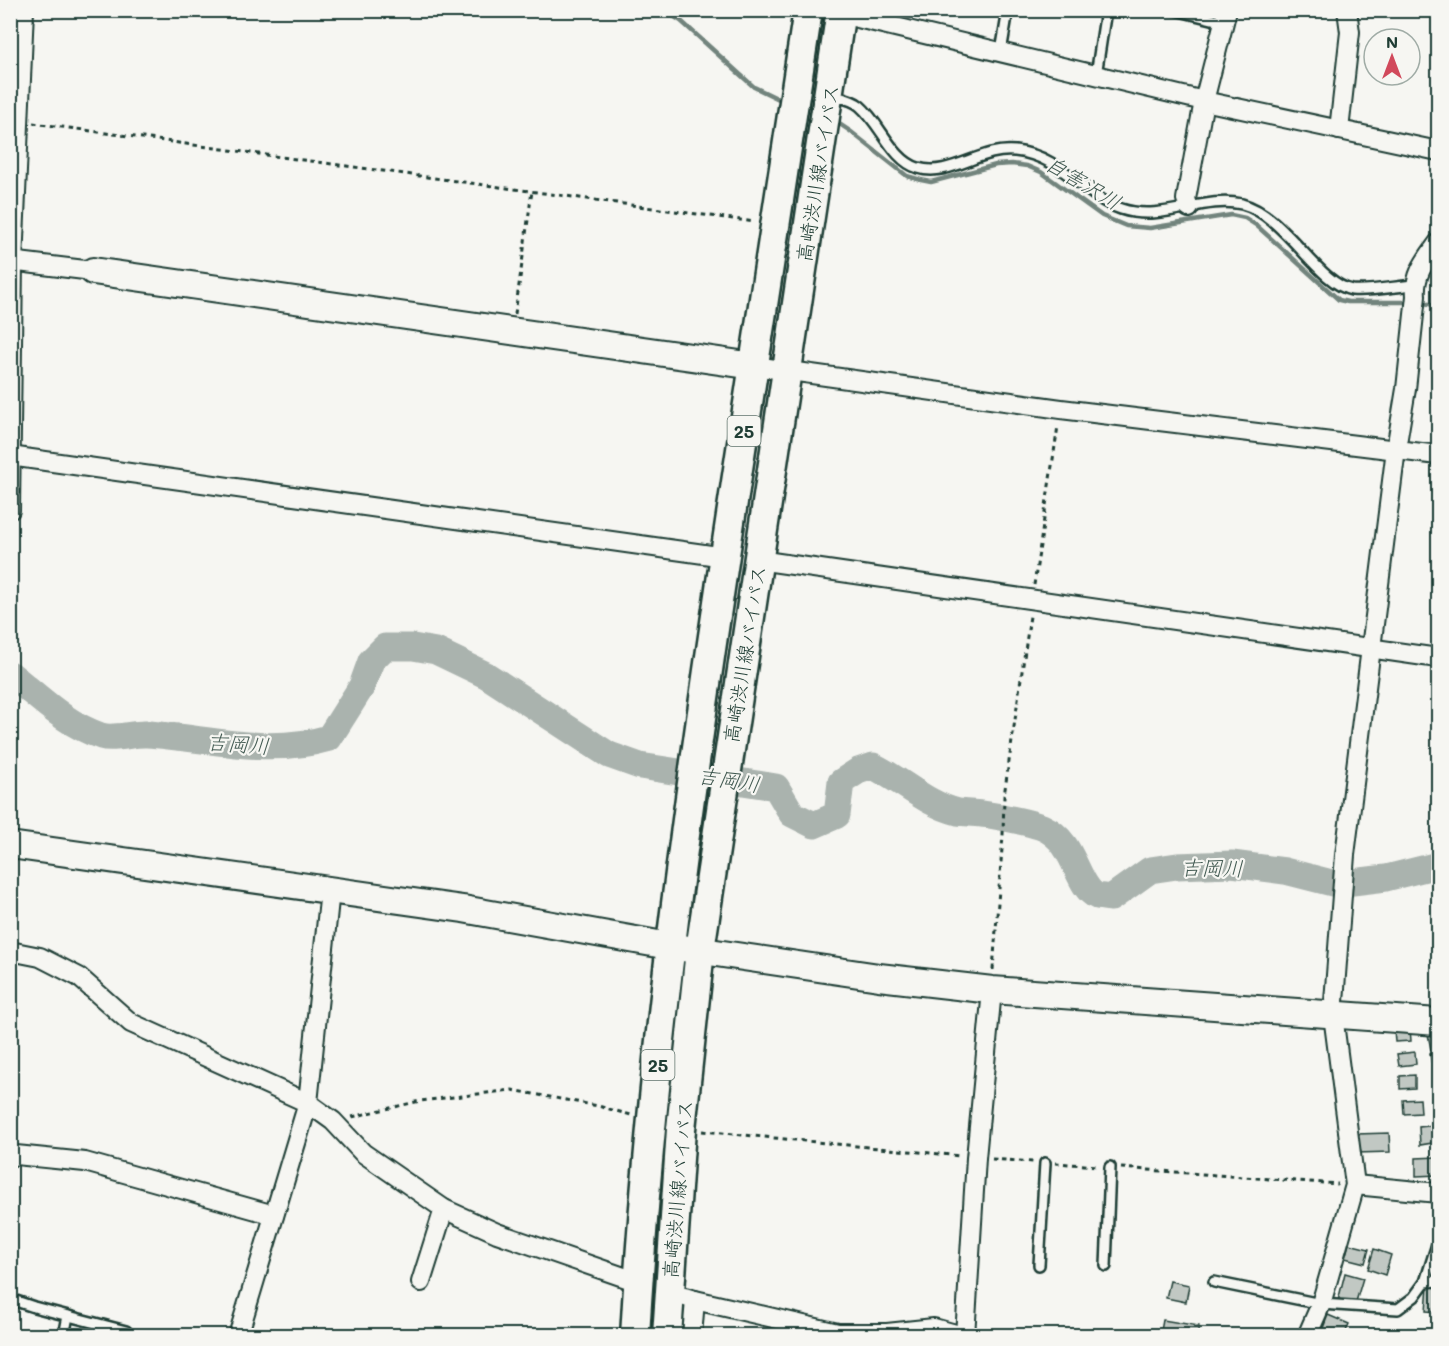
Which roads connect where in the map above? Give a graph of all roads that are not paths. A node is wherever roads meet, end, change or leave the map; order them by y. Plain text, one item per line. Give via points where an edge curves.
1 (24, 10) edge
2 (808, 10) edge
3 (1008, 10) edge
4 (1106, 10) edge
5 (1174, 10) edge
6 (1347, 10) edge
7 (841, 12) edge
8 (1225, 16) edge
9 (1001, 52) junction
10 (1096, 75) junction
11 (828, 100) junction
12 (1204, 100) junction
13 (1339, 130) junction
14 (1438, 151) edge
15 (1189, 208) junction
16 (1438, 243) edge
17 (12, 261) edge
18 (93, 271) joint
19 (1415, 290) junction
20 (754, 366) junction
21 (787, 370) junction
22 (1396, 449) junction
23 (1438, 455) edge
24 (11, 456) edge
25 (10, 510) edge
26 (725, 557) junction
27 (758, 560) junction
28 (1372, 648) junction
29 (1438, 658) edge
30 (10, 845) edge
31 (330, 890) junction
32 (669, 946) junction
33 (700, 950) junction
34 (10, 951) edge
35 (992, 990) junction
36 (1333, 1015) junction
37 (1438, 1022) edge
38 (308, 1103) junction
39 (10, 1157) edge
40 (1045, 1163) road end
41 (1110, 1167) road end
42 (1355, 1185) junction
43 (1438, 1193) edge
44 (444, 1209) junction
45 (274, 1215) junction
46 (1438, 1241) edge
47 (1039, 1265) dead end
48 (1106, 1266) dead end
49 (1438, 1281) edge
50 (421, 1282) dead end
51 (638, 1282) junction
52 (1214, 1282) dead end
53 (1425, 1282) junction
54 (682, 1296) junction
55 (10, 1299) edge
56 (1321, 1304) junction
57 (68, 1316) junction
58 (64, 1335) edge
59 (126, 1335) edge
60 (238, 1335) edge
61 (635, 1335) edge
62 (667, 1335) edge
63 (692, 1335) edge
64 (964, 1335) edge
65 (1306, 1335) edge

1 - 17 street
2 - 20 main road, 高崎渋川線バイパス / 25
3 - 9 lane
4 - 10 lane
5 - 8 lane
6 - 13 street via 1350,32
7 - 9 street
7 - 11 main road, 高崎渋川線バイパス / 25
8 - 12 street
9 - 10 street
10 - 12 street
11 - 15 lane via 859,105 899,157 918,168 935,170 985,153 1015,151 1043,158 1119,208 1138,213
11 - 21 main road, 高崎渋川線バイパス / 25
12 - 13 street
12 - 15 street via 1186,199
13 - 14 street
15 - 19 lane via 1225,202 1244,204 1273,221 1338,284 1352,290
16 - 19 street via 1423,264
17 - 18 street
17 - 24 street
18 - 20 street
19 - 22 street
20 - 21 street
20 - 26 main road, 高崎渋川線バイパス / 25
21 - 22 street via 1061,409
21 - 27 main road, 高崎渋川線バイパス / 25
22 - 23 street
22 - 28 street
24 - 25 street
24 - 26 street
26 - 32 main road, 高崎渋川線バイパス / 25
27 - 28 street
27 - 33 main road, 高崎渋川線バイパス / 25
28 - 29 street
28 - 36 street via 1345,855
30 - 31 street
31 - 32 street
31 - 38 street
32 - 33 street
32 - 51 main road, 高崎渋川線バイパス / 25
33 - 35 street
33 - 54 main road, 高崎渋川線バイパス / 25 via 681,1129
34 - 38 street via 40,957 79,977 131,1023
35 - 36 street
35 - 64 street
36 - 37 street
36 - 42 street
38 - 44 street via 333,1121 363,1153
38 - 45 street
39 - 45 street via 86,1162
40 - 47 lane
41 - 48 lane
42 - 43 street
42 - 56 street
44 - 50 street
44 - 51 street via 497,1233
45 - 60 street
46 - 53 lane
49 - 53 lane
51 - 61 main road, 高崎渋川線バイパス / 25
52 - 56 lane
53 - 56 lane via 1398,1308
54 - 62 main road, 高崎渋川線バイパス / 25
54 - 63 street
54 - 64 street via 838,1333 934,1328
55 - 57 lane
56 - 65 street
57 - 58 lane
57 - 59 lane via 126,1331

